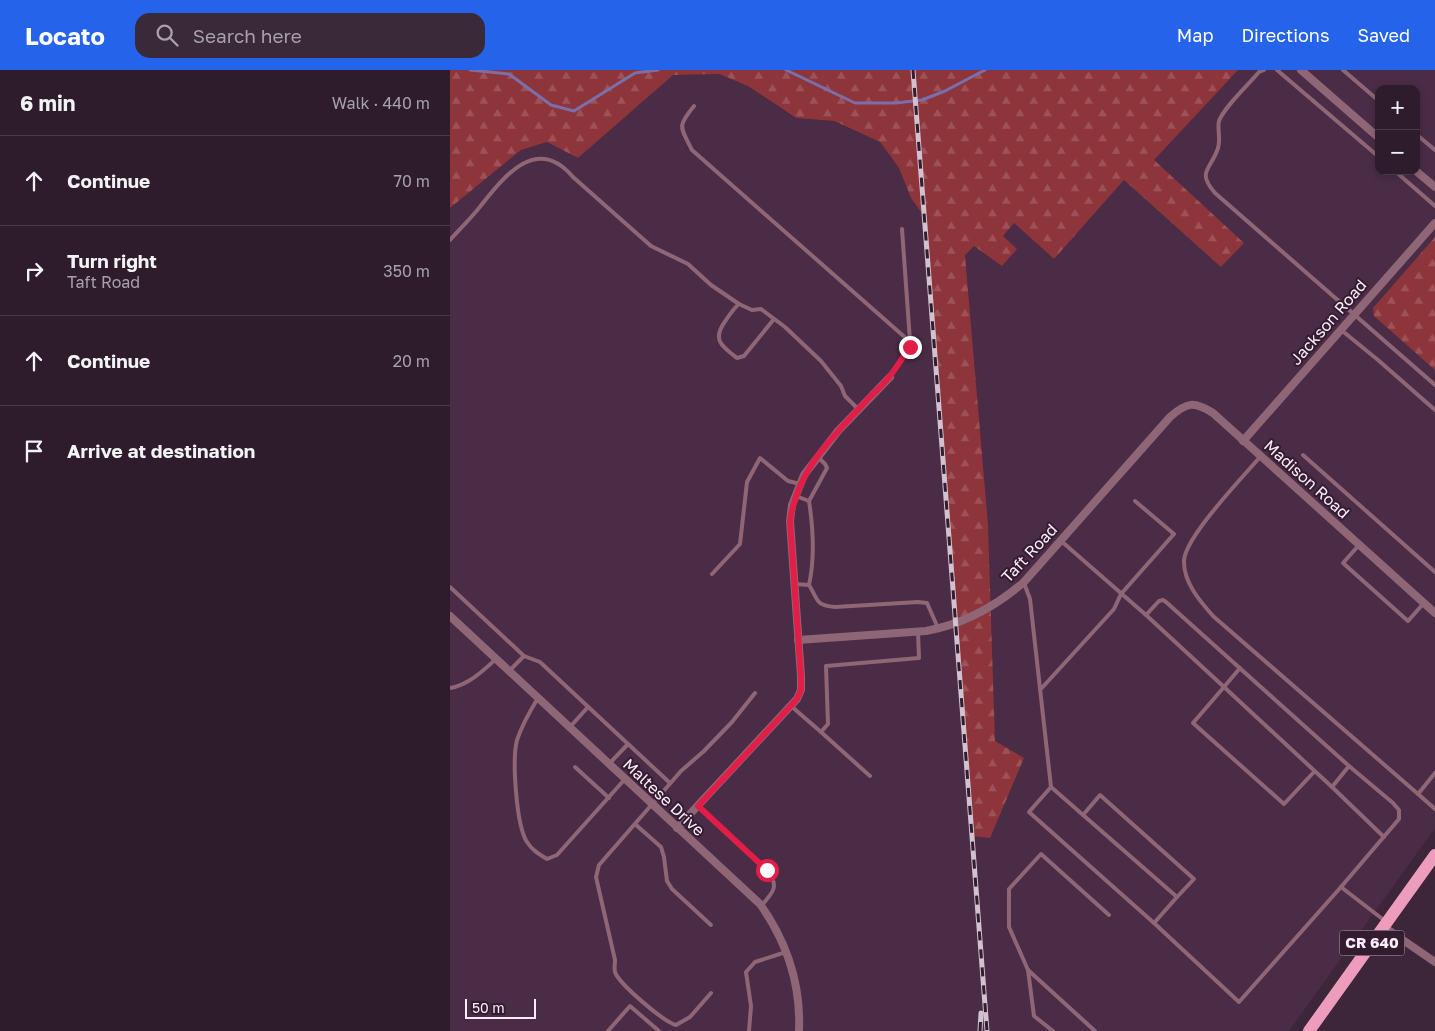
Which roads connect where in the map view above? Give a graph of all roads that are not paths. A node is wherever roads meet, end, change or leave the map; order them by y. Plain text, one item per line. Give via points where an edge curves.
1 (1264, 70) edge
2 (1277, 70) edge
3 (1301, 70) edge
4 (1343, 70) edge
5 (1375, 98) edge
6 (694, 106) dead end
7 (1375, 135) edge
8 (1420, 137) edge
9 (1435, 150) edge
10 (1375, 154) edge
11 (1420, 174) edge
12 (1400, 175) edge
13 (1435, 187) edge
14 (1435, 206) edge
15 (1435, 223) edge
16 (902, 229) dead end
17 (450, 240) edge
18 (739, 304) junction
19 (1354, 314) junction
20 (774, 319) junction
21 (1340, 329) junction
22 (910, 343) junction
23 (890, 377) joint
24 (1435, 385) edge
25 (858, 409) junction
26 (1435, 410) edge
27 (1156, 433) joint
28 (1243, 441) junction
29 (1303, 455) dead end
30 (817, 456) junction
31 (1260, 456) junction
32 (800, 484) junction
33 (795, 496) junction
34 (808, 501) junction
35 (1134, 501) dead end
36 (1060, 540) junction
37 (1359, 544) junction
38 (1435, 572) edge
39 (712, 574) dead end
40 (1024, 582) junction
41 (794, 584) junction
42 (809, 584) junction
43 (450, 587) edge
44 (1122, 594) junction
45 (1424, 603) junction
46 (1435, 613) edge
47 (450, 616) edge
48 (1146, 616) junction
49 (938, 629) junction
50 (918, 632) junction
51 (798, 640) junction
52 (524, 656) junction
53 (497, 659) junction
54 (1240, 668) junction
55 (509, 671) junction
56 (1224, 687) junction
57 (450, 688) edge
58 (1040, 690) junction
59 (754, 693) dead end
60 (539, 698) junction
61 (791, 706) junction
62 (588, 707) junction
63 (570, 727) junction
64 (821, 732) junction
65 (628, 744) junction
66 (609, 764) junction
67 (1349, 766) junction
68 (575, 767) dead end
69 (1314, 772) junction
70 (1435, 773) edge
71 (870, 776) dead end
72 (625, 779) junction
73 (670, 783) junction
74 (1051, 787) junction
75 (1332, 787) junction
76 (1418, 794) junction
77 (609, 798) junction
78 (652, 805) junction
79 (698, 806) junction
80 (1435, 809) edge
81 (1084, 815) junction
82 (635, 824) junction
83 (677, 828) junction
84 (1384, 837) junction
85 (1435, 855) edge
86 (1341, 888) junction
87 (1177, 898) junction
88 (761, 906) junction
89 (1109, 915) dead end
90 (1154, 923) junction
91 (711, 925) dead end
92 (1385, 925) junction
93 (786, 952) junction
94 (1435, 962) edge
95 (1028, 970) junction
96 (711, 993) dead end
97 (608, 1031) edge
98 (659, 1031) edge
99 (749, 1031) edge
100 (799, 1031) edge
101 (1052, 1031) edge
102 (1095, 1031) edge
103 (1309, 1031) edge

1 - 19 lane via 1230,104 1219,122 1218,147 1205,172 1206,183
2 - 10 lane
3 - 7 street
4 - 5 lane
6 - 22 lane via 682,121 681,128 692,150
8 - 9 lane
11 - 13 street
12 - 14 lane
15 - 19 street, Jackson Road
16 - 22 lane
17 - 18 lane via 506,175 529,162 546,159 566,168 650,246 688,264
18 - 20 lane via 752,310 761,309
18 - 20 lane via 718,334 722,346 737,358 744,356
19 - 21 street, Jackson Road
19 - 24 lane
20 - 25 lane via 821,361
21 - 26 lane
21 - 28 street, Jackson Road
22 - 23 lane
23 - 25 street
25 - 30 street
27 - 28 street, Madison Road via 1180,409 1195,404 1213,413
27 - 36 street, Taft Road
28 - 31 street, Madison Road
29 - 38 lane
30 - 32 street
30 - 34 lane via 827,468
31 - 37 street, Madison Road
31 - 76 lane via 1187,548 1184,562 1188,580 1198,599 1213,616
32 - 33 street
32 - 39 lane via 788,481 760,458 746,482 740,544
33 - 34 lane
33 - 41 street via 790,521
34 - 42 lane via 812,536
35 - 44 lane via 1174,534
36 - 40 street, Taft Road
36 - 44 lane
37 - 45 street, Madison Road
37 - 45 lane via 1343,563 1350,570 1408,621
40 - 49 street, Taft Road via 981,613
40 - 58 lane via 1030,599
41 - 42 lane
41 - 51 street
42 - 49 lane via 823,606 927,603
43 - 52 lane
44 - 48 lane
44 - 58 lane via 1114,609
45 - 46 street, Madison Road
47 - 53 street, Maltese Drive
48 - 54 lane via 1158,601 1163,600
48 - 56 lane
49 - 50 street, Taft Road
50 - 51 street, Taft Road
50 - 64 lane via 919,658 826,666 828,724
51 - 61 street via 801,690
52 - 55 lane
52 - 62 lane via 540,662
53 - 55 street, Maltese Drive
53 - 57 lane via 478,675
54 - 56 lane
54 - 67 lane
55 - 60 street, Maltese Drive
56 - 69 lane
56 - 69 lane via 1193,723 1284,804
58 - 74 lane
59 - 73 lane via 732,722
60 - 63 street, Maltese Drive
60 - 77 lane via 517,740 513,764 519,820 526,841 534,852 547,859 557,855
61 - 64 lane
61 - 79 street
62 - 63 lane
62 - 65 lane
63 - 66 street, Maltese Drive
64 - 71 lane
65 - 66 lane
65 - 73 lane
66 - 72 street, Maltese Drive
67 - 75 lane
67 - 84 lane via 1398,810 1400,819
68 - 77 lane
69 - 75 lane
70 - 76 lane
72 - 77 lane
72 - 78 street, Maltese Drive
73 - 78 lane
74 - 81 lane
74 - 90 lane via 1029,812
75 - 84 lane
76 - 80 lane
78 - 82 lane
78 - 83 street, Maltese Drive
79 - 83 street
79 - 88 lane via 773,877 772,893
81 - 87 lane
81 - 87 lane via 1100,795 1194,879
82 - 91 lane via 661,847 667,881 672,889
82 - 96 lane via 600,865 596,877 616,973 632,992 670,1024 676,1025 690,1017
83 - 88 street, Maltese Drive
84 - 86 lane
85 - 92 main road, CR 640
86 - 90 lane via 1239,1002
86 - 92 lane
87 - 90 lane
88 - 93 street, Maltese Drive
89 - 95 lane via 1041,854 1010,889 1009,927
92 - 94 street
92 - 103 main road, CR 640
93 - 99 lane via 755,962 746,972 751,1006
93 - 100 street, Maltese Drive via 796,981
95 - 101 lane via 1034,1016
95 - 102 lane
97 - 98 lane via 630,1006

